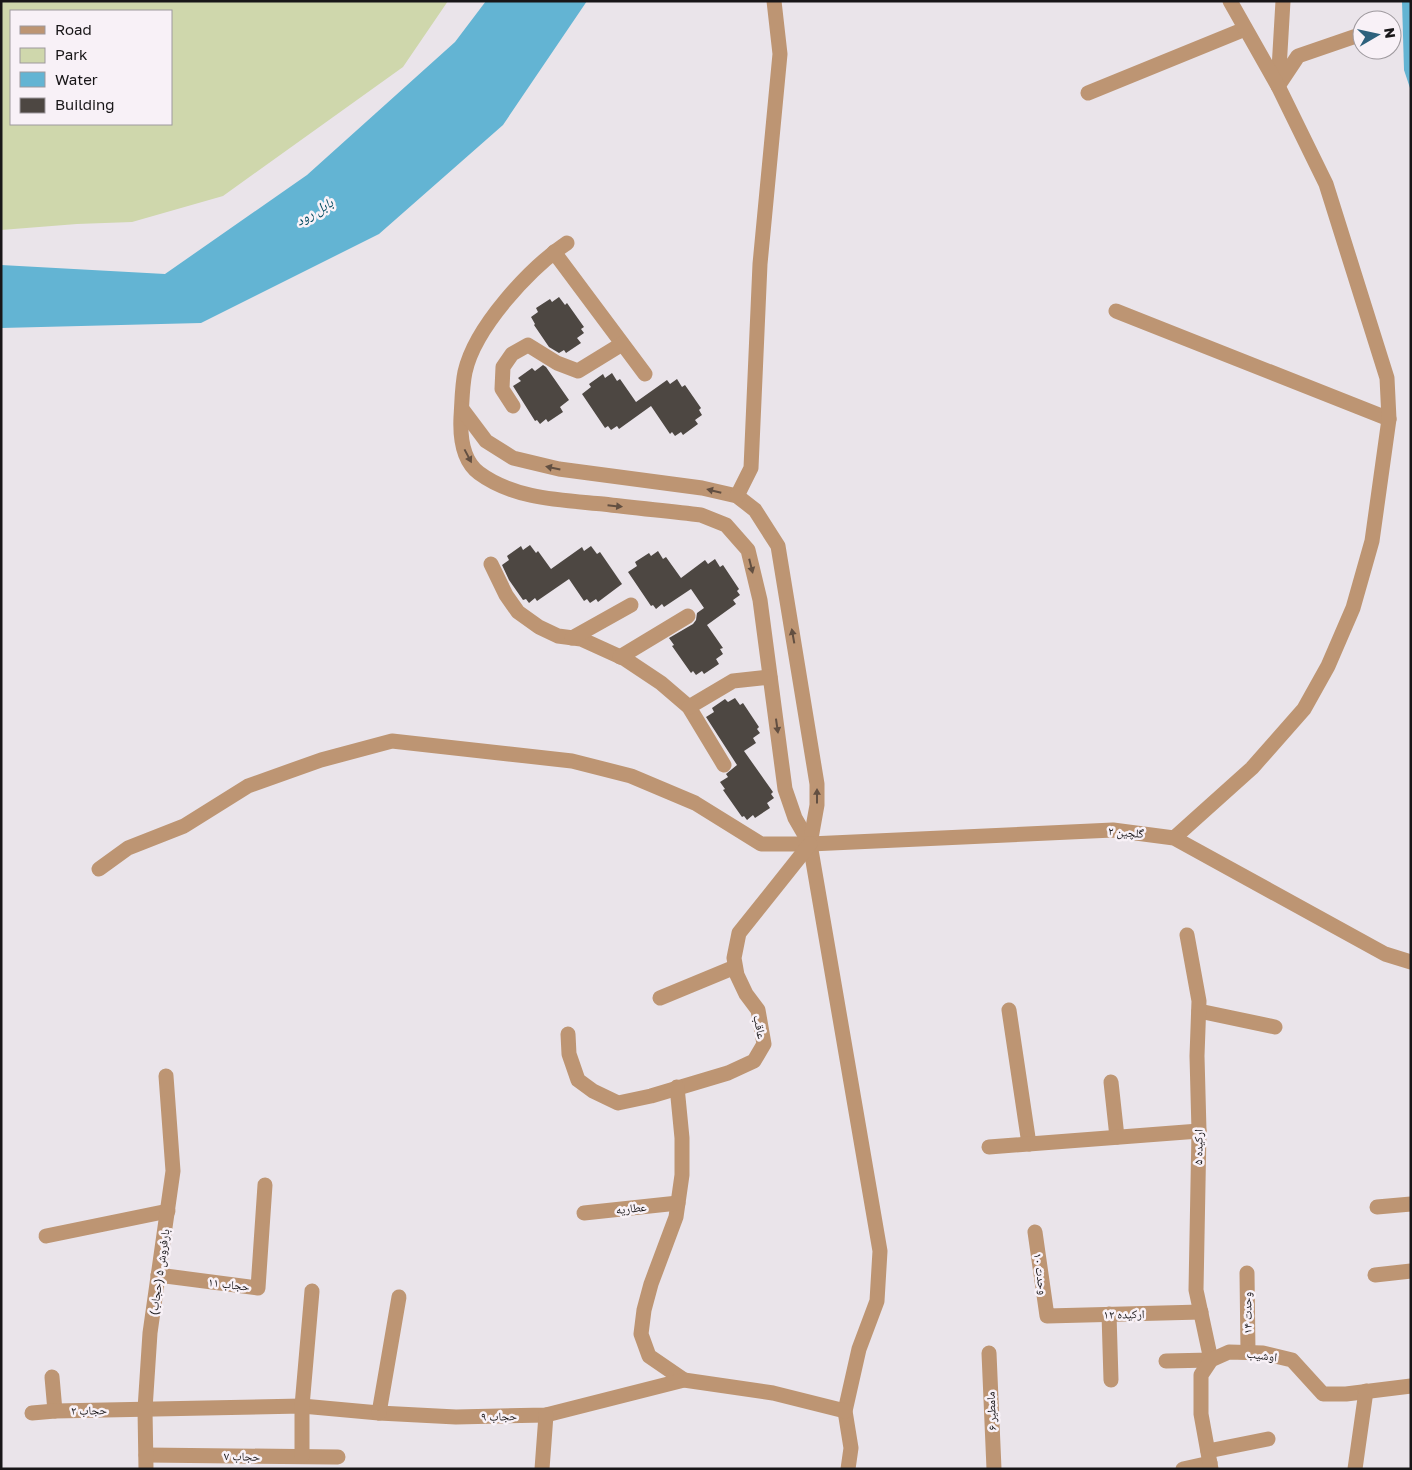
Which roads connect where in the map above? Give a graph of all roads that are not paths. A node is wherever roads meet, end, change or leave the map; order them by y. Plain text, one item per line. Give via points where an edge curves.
1 (774, 1) edge
2 (1230, 1) edge
3 (1283, 1) edge
4 (1245, 28) junction
5 (1352, 37) edge
6 (1278, 86) junction
7 (1088, 93) dead end
8 (567, 243) dead end
9 (554, 252) junction
10 (1116, 312) dead end
11 (622, 344) junction
12 (645, 374) dead end
13 (514, 406) dead end
14 (462, 409) junction
15 (1389, 419) junction
16 (737, 496) junction
17 (492, 564) dead end
18 (760, 600) junction
19 (786, 600) junction
20 (631, 605) dead end
21 (688, 616) dead end
22 (572, 638) junction
23 (620, 657) junction
24 (770, 677) junction
25 (689, 707) junction
26 (724, 765) dead end
27 (1174, 838) junction
28 (810, 844) junction
29 (99, 868) dead end
30 (1187, 935) dead end
31 (1411, 962) edge
32 (735, 967) junction
33 (660, 998) dead end
34 (1009, 1010) dead end
35 (1199, 1011) junction
36 (1275, 1027) dead end
37 (568, 1034) dead end
38 (166, 1076) dead end
39 (1111, 1082) dead end
40 (677, 1087) junction
41 (1198, 1131) junction
42 (1117, 1137) junction
43 (1029, 1144) junction
44 (989, 1147) dead end
45 (265, 1185) dead end
46 (678, 1203) junction
47 (1411, 1204) edge
48 (1377, 1207) dead end
49 (168, 1211) junction
50 (584, 1213) dead end
51 (1035, 1232) dead end
52 (46, 1236) dead end
53 (1411, 1271) edge
54 (1247, 1273) dead end
55 (158, 1275) junction
56 (1375, 1275) dead end
57 (312, 1291) dead end
58 (399, 1297) dead end
59 (1201, 1312) junction
60 (1110, 1314) junction
61 (1047, 1316) joint
62 (1248, 1352) junction
63 (989, 1353) dead end
64 (1211, 1360) junction
65 (1166, 1361) dead end
66 (52, 1377) dead end
67 (684, 1380) junction
68 (1111, 1380) dead end
69 (1411, 1386) edge
70 (1366, 1391) junction
71 (302, 1406) junction
72 (145, 1409) junction
73 (55, 1410) junction
74 (845, 1411) junction
75 (32, 1413) dead end
76 (379, 1413) junction
77 (546, 1415) junction
78 (1268, 1439) dead end
79 (302, 1456) junction
80 (338, 1457) dead end
81 (1210, 1461) edge
82 (146, 1462) edge
83 (542, 1469) edge
84 (848, 1469) edge
85 (994, 1469) edge
86 (1183, 1469) edge
87 (1355, 1469) edge

1 - 16 street via 780,54 760,264 751,468
2 - 4 street
3 - 6 street
4 - 6 street
4 - 7 street
5 - 6 street via 1298,56
6 - 15 street via 1326,184 1387,378
8 - 9 street
9 - 11 street
9 - 14 street via 506,300 474,346 465,372
10 - 15 street
11 - 12 street
11 - 13 street via 578,371 557,363 528,345 512,354 503,367 502,390
16 -> 14 street via 702,488 560,469 513,458 486,441
14 -> 18 street via 460,433 465,455 478,472 502,486 533,497 701,515 726,525 748,550
15 - 27 street via 1372,541 1353,608 1328,666 1304,710 1252,768
16 - 19 street via 755,510 778,546
17 - 22 street via 518,612 539,627 558,636
18 - 19 street
18 - 24 street
28 -> 19 street via 818,805 818,784
20 - 22 street
21 - 23 street
22 - 23 street via 582,639
23 - 25 street via 661,683
24 - 25 street via 733,681
24 -> 28 street via 785,789 795,818
25 - 26 street
27 - 28 street, گلچین ۲ via 1114,830
27 - 31 street, گلچین ۲ via 1386,954
28 - 29 street, گلچین ۲ via 761,844 695,804 668,792 631,776 572,761 392,741 321,760 248,786 184,826 128,848
28 - 32 street, عاقب via 739,933
28 - 74 street via 880,1251 877,1301 859,1349
30 - 35 street, ارکیده ۵
32 - 33 street
32 - 40 street, عاقب via 746,994 758,1010 764,1044 754,1061 728,1073
34 - 43 street
35 - 36 street
35 - 41 street, ارکیده ۵
37 - 40 street, عاقب via 578,1080 593,1091 618,1103
38 - 49 street, بارفروش ۵ (حجاب) via 173,1171
39 - 42 street
40 - 46 street via 682,1138
41 - 42 street
41 - 59 street, ارکیده ۵ via 1196,1290
42 - 43 street
43 - 44 street
45 - 55 street, حجاب ۱۱ via 258,1288
46 - 50 street, عطاریه
46 - 67 street via 676,1217 651,1284 641,1334 650,1356
47 - 48 street
49 - 52 street
49 - 55 street, بارفروش ۵ (حجاب)
51 - 61 street, وحدت ۱۰
53 - 56 street
54 - 62 street, وحدت ۱۴
55 - 72 street, بارفروش ۵ (حجاب)
57 - 71 street
58 - 76 street
59 - 60 street, ارکیده ۱۲
59 - 64 street, ارکیده ۵
60 - 61 street, ارکیده ۱۲
60 - 68 street
62 - 64 street, اوشیب via 1228,1352
62 - 70 street, اوشیب via 1292,1360 1323,1394
63 - 85 street, مامطیر ۶
64 - 65 street, اوشیب
64 - 81 street via 1202,1375 1201,1414
66 - 73 street
67 - 74 street, حجاب ۹ via 773,1394
67 - 77 street, حجاب ۹
69 - 70 street, اوشیب
70 - 87 street
71 - 72 street, حجاب ۹
71 - 76 street, حجاب ۹
71 - 79 street
72 - 73 street, حجاب ۲
72 - 82 street, بارفروش ۵ (حجاب)
73 - 75 street, حجاب ۲
74 - 84 street via 851,1448
76 - 77 street, حجاب ۹ via 456,1417
77 - 83 street
78 - 81 street
79 - 80 street, حجاب ۷
79 - 82 street, حجاب ۷
81 - 86 street

